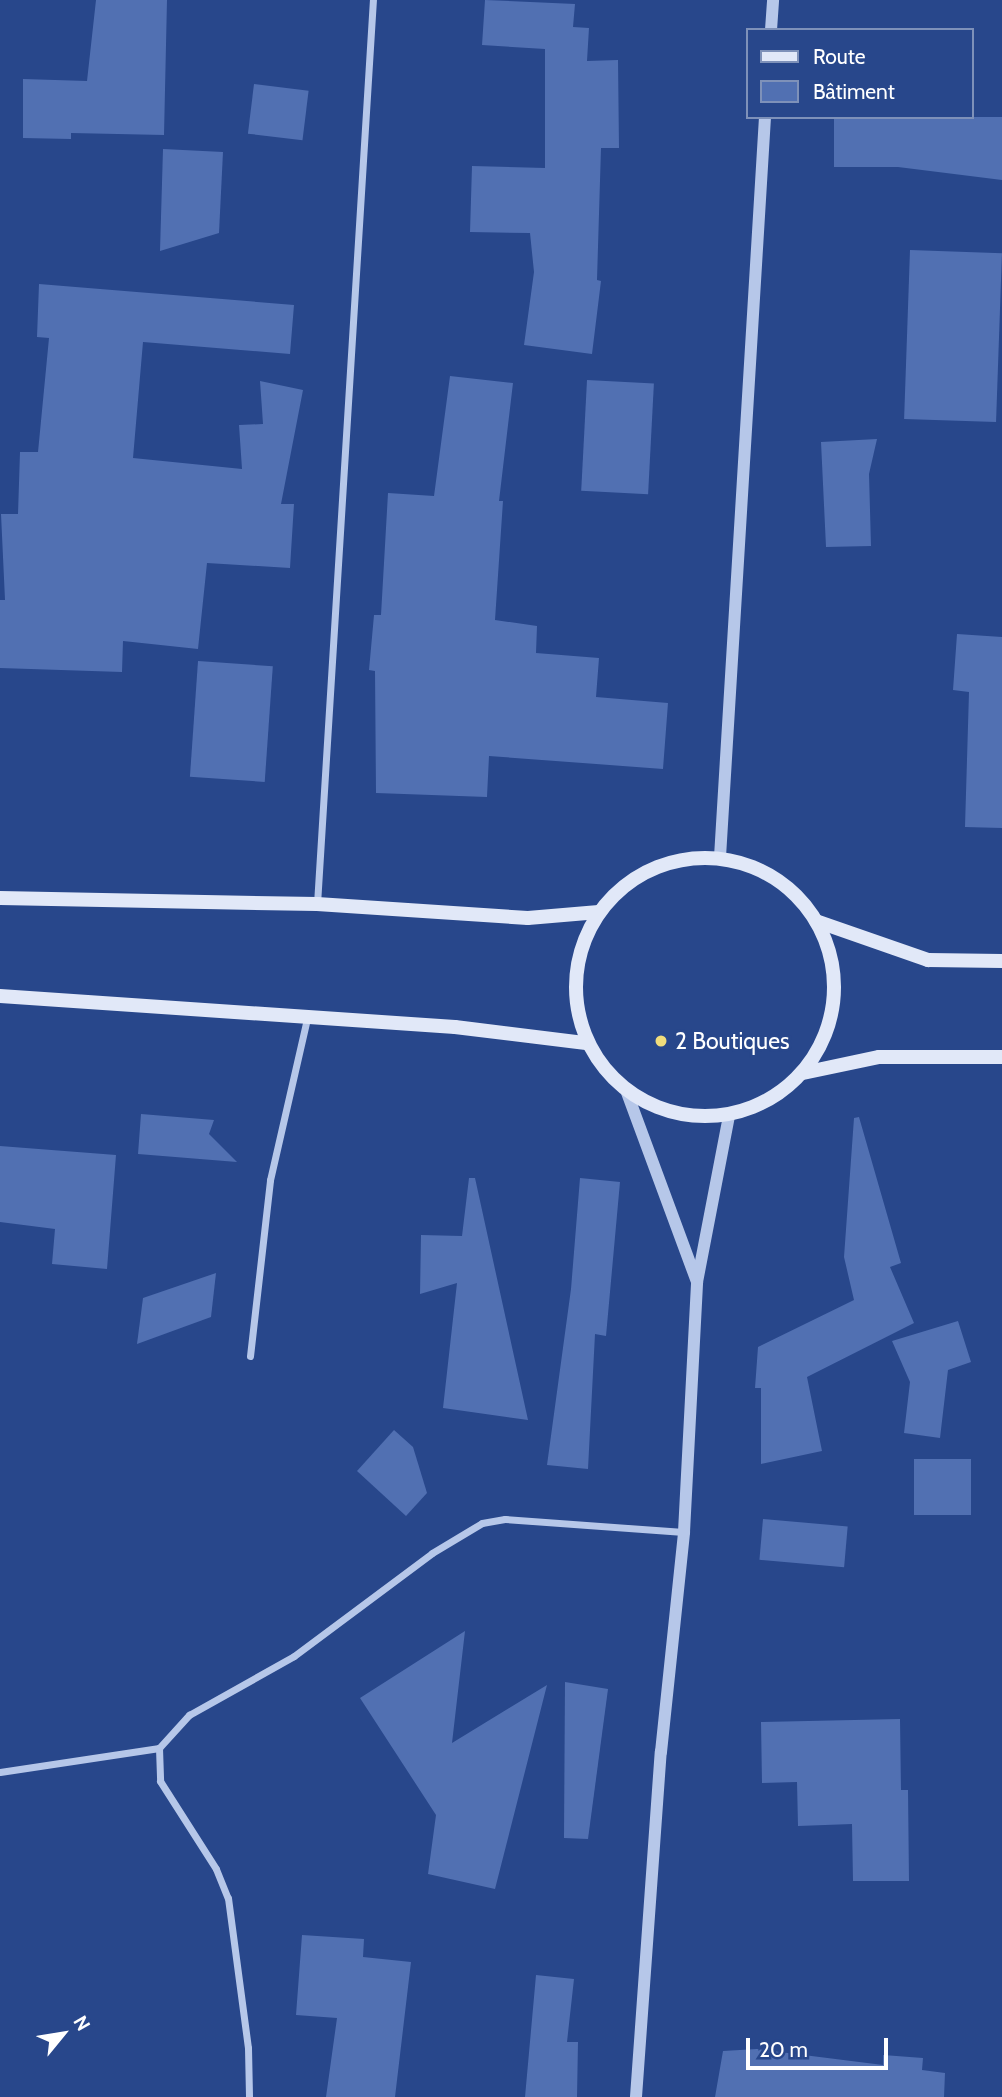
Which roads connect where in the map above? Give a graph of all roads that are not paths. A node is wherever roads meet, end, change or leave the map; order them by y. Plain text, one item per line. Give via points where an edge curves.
1 (373, 0) edge
2 (773, 0) edge
3 (771, 28) edge
4 (765, 119) edge
5 (720, 857) junction
6 (0, 898) edge
7 (317, 904) junction
8 (599, 912) junction
9 (816, 921) junction
10 (1002, 961) edge
11 (0, 996) edge
12 (307, 1017) junction
13 (586, 1043) junction
14 (1002, 1058) edge
15 (803, 1073) junction
16 (626, 1090) junction
17 (729, 1116) junction
18 (698, 1282) junction
19 (250, 1356) dead end
20 (684, 1532) junction
21 (159, 1748) junction
22 (0, 1772) edge
23 (249, 2097) edge
24 (636, 2097) edge

1 - 7 street
2 - 3 street
4 - 5 street
5 - 8 main road via 658,866 630,880
5 - 9 main road via 758,868 781,883
6 - 7 main road
7 - 8 main road via 528,918
8 - 13 main road via 583,942 575,987
9 - 10 main road via 928,960
9 - 15 main road via 832,959 835,999 825,1038
11 - 12 main road
12 - 13 main road via 510,1032
12 - 19 street via 270,1181
13 - 16 main road
14 - 15 main road via 879,1058
15 - 17 main road via 770,1100
16 - 17 main road via 658,1108 693,1117
16 - 18 street
17 - 18 street
18 - 20 street
20 - 21 street via 505,1520 482,1523 432,1553 316,1641 189,1715
20 - 24 street via 659,1780
21 - 22 street
21 - 23 street via 160,1781 216,1869 228,1898 248,2048

